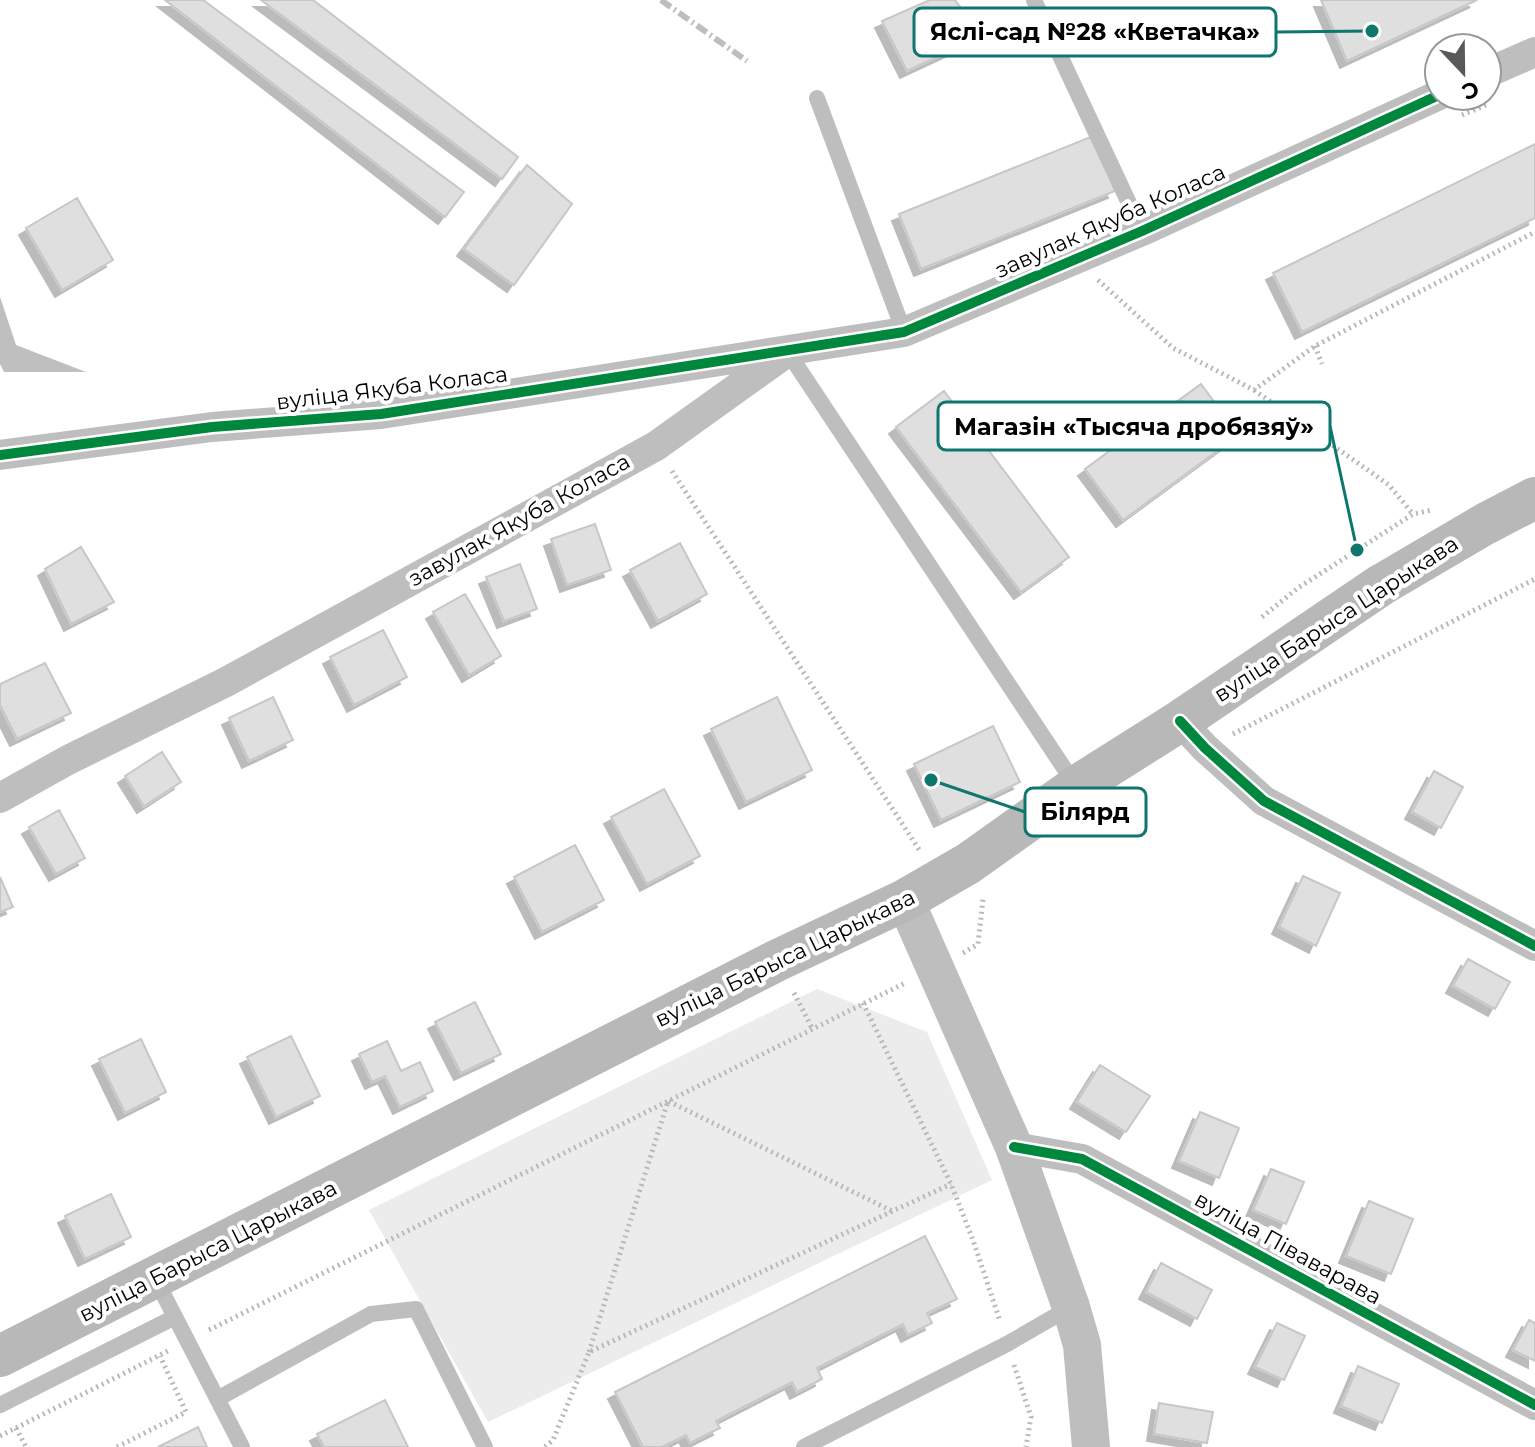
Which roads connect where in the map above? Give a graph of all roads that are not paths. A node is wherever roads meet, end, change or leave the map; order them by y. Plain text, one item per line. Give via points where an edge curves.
1 (1034, 0) edge
2 (1535, 52) edge
3 (1503, 77) edge
4 (817, 98) dead end
5 (1434, 112) edge
6 (1142, 231) junction
7 (904, 332) junction
8 (787, 351) junction
9 (0, 455) edge
10 (1535, 498) edge
11 (1180, 721) junction
12 (1077, 786) junction
13 (0, 798) edge
14 (905, 900) junction
15 (1535, 946) edge
16 (1014, 1147) junction
17 (155, 1278) junction
18 (1071, 1307) junction
19 (175, 1317) junction
20 (0, 1356) edge
21 (219, 1398) junction
22 (0, 1405) edge
23 (1535, 1405) edge
24 (242, 1447) edge
25 (485, 1447) edge
26 (804, 1447) edge
27 (1091, 1447) edge

1 - 6 lane
2 - 3 street
4 - 7 lane
5 - 6 street, завулак Якуба Коласа
6 - 7 street, завулак Якуба Коласа
7 - 8 street, завулак Якуба Коласа
8 - 9 street, вуліца Якуба Коласа via 381,414 212,427
8 - 12 lane
8 - 13 street, завулак Якуба Коласа via 656,446 226,682
10 - 11 main road, вуліца Барыса Царыкава via 1381,585
11 - 12 main road, вуліца Барыса Царыкава
11 - 15 street via 1264,801
12 - 14 main road, вуліца Барыса Царыкава via 969,863
14 - 16 street
14 - 17 main road, вуліца Барыса Царыкава
16 - 18 street
16 - 23 street, вуліца Піваварава via 1082,1159
17 - 19 lane
17 - 20 main road, вуліца Барыса Царыкава
18 - 26 lane
18 - 27 street via 1082,1345
19 - 21 lane
19 - 22 lane
21 - 24 lane
21 - 25 lane via 371,1314 416,1309

